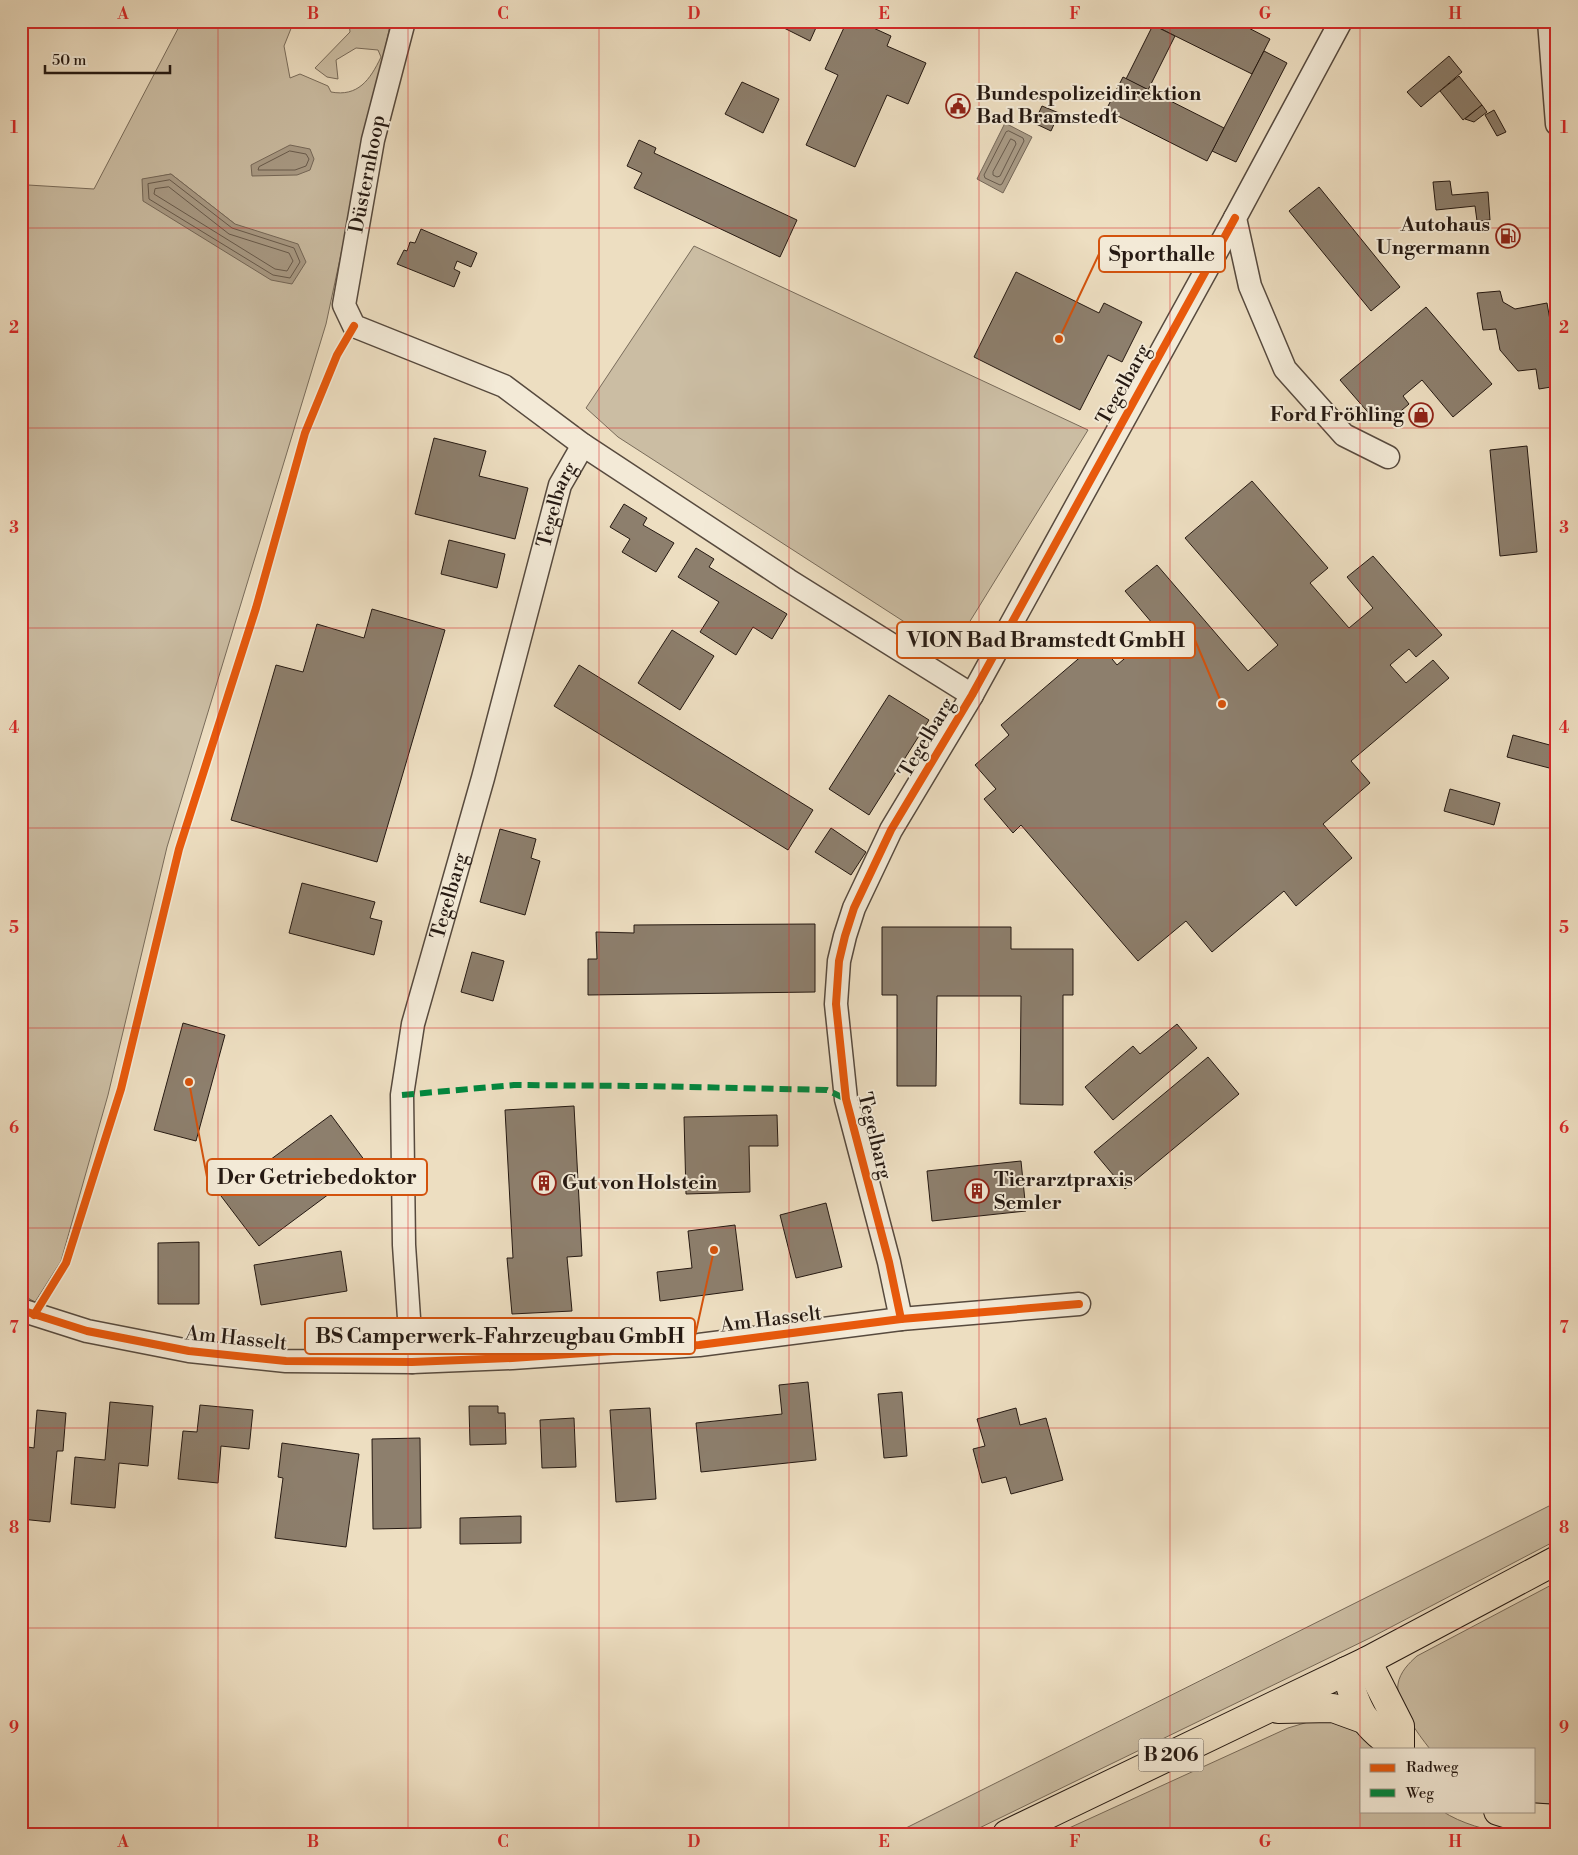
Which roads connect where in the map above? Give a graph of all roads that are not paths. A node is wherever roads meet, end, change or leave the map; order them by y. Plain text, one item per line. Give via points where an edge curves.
1 (404, 21) edge
2 (1341, 21) edge
3 (1549, 21) edge
4 (1557, 124) edge
5 (1235, 218) junction
6 (354, 326) joint
7 (583, 444) junction
8 (1388, 457) dead end
9 (972, 695) junction
10 (1079, 1304) dead end
11 (21, 1310) edge
12 (901, 1319) junction
13 (412, 1362) junction
14 (1557, 1560) edge
15 (1357, 1666) junction
16 (1268, 1709) junction
17 (1366, 1720) junction
18 (1398, 1748) edge
19 (1400, 1748) edge
20 (1501, 1812) edge
21 (1557, 1819) edge
22 (1007, 1834) edge

1 - 6 street, Düsternhoop via 373,140 344,306
2 - 5 street, Tegelbarg
3 - 4 street
5 - 8 street via 1250,286 1285,370 1344,435
5 - 9 street, Tegelbarg
6 - 7 street, Tegelbarg via 504,386
7 - 9 street, Tegelbarg via 788,580
7 - 13 street, Tegelbarg via 560,485 483,778 413,1024 402,1095 404,1245
9 - 12 street, Tegelbarg via 891,830 854,908 839,961 836,1004 846,1099
10 - 12 street, Am Hasselt
11 - 13 street, Am Hasselt via 87,1331 189,1351 286,1361
12 - 13 street, Am Hasselt via 699,1346
14 - 15 main road, B 206
15 - 16 main road, B 206
15 - 17 main road via 1357,1706
15 - 19 main road via 1400,1726
16 - 17 main road via 1332,1708
16 - 22 main road, B 206
17 - 18 main road via 1381,1738
20 - 21 main road

